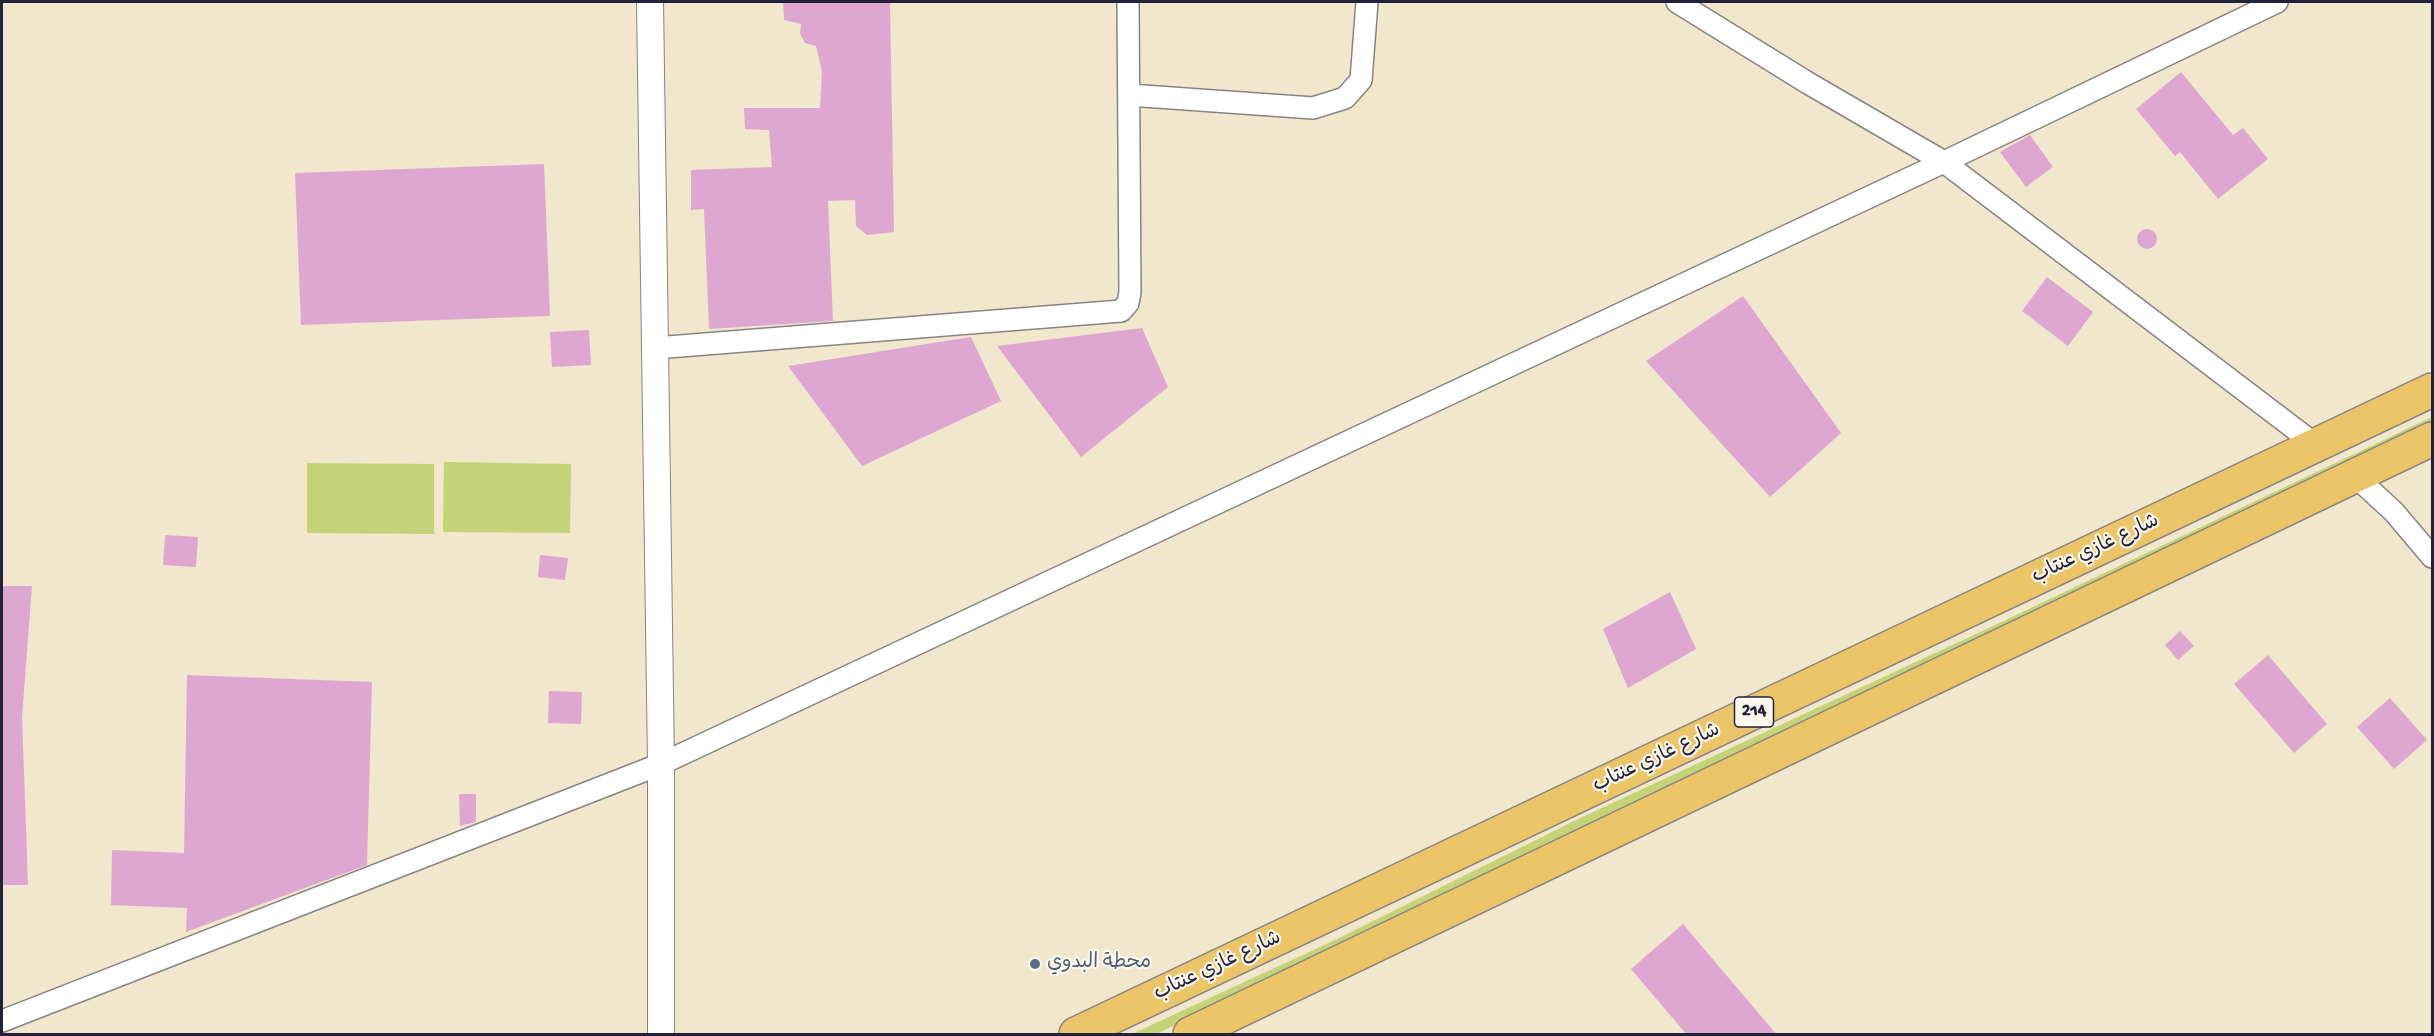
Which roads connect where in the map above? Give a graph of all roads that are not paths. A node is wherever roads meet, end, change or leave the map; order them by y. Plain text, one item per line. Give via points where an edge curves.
1 (650, 2) edge
2 (1128, 2) edge
3 (1367, 2) edge
4 (1677, 2) edge
5 (2277, 2) edge
6 (1129, 95) junction
7 (1944, 162) junction
8 (655, 348) junction
9 (2433, 390) edge
10 (2433, 439) edge
11 (2316, 445) junction
12 (2355, 476) junction
13 (2433, 557) edge
14 (661, 764) junction
15 (2, 1022) edge
16 (661, 1035) edge
17 (1076, 1035) edge
18 (1190, 1035) edge

1 - 8 street
2 - 6 street
3 - 6 street via 1361,80 1345,98 1313,108
4 - 7 street
5 - 7 street
6 - 8 street via 1130,292 1121,311
7 - 11 street
7 - 14 street
8 - 14 street
9 - 11 highway, شارع غازي عنتاب / 214
10 - 12 highway, 214
11 - 17 highway, شارع غازي عنتاب / 214
12 - 13 street via 2394,512
12 - 18 highway, 214
14 - 15 street
14 - 16 street

